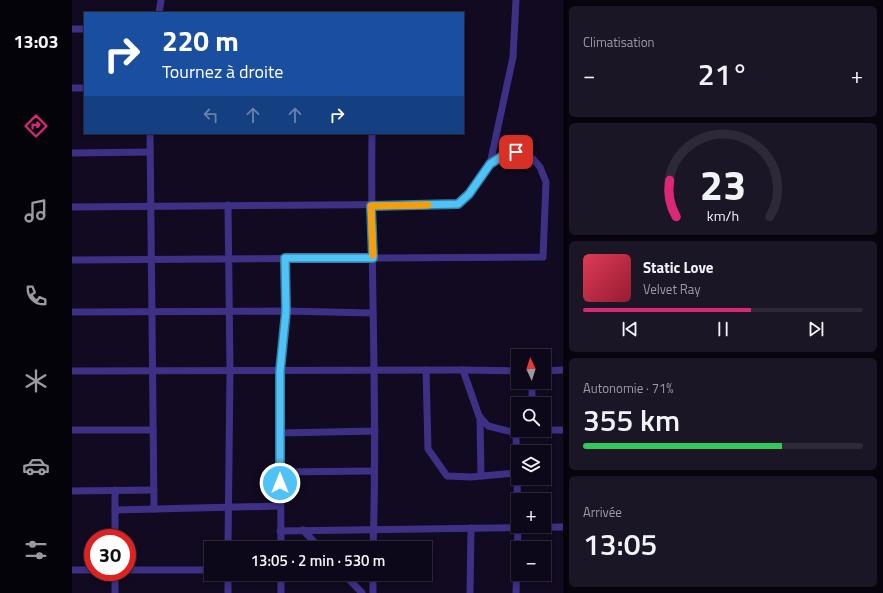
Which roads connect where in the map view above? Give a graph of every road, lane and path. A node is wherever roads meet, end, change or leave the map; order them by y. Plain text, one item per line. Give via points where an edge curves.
1 (161, 0) edge
2 (516, 0) edge
3 (159, 12) edge
4 (72, 29) edge
5 (84, 29) edge
6 (72, 88) edge
7 (84, 88) edge
8 (150, 134) edge
9 (372, 134) edge
10 (150, 152) junction
11 (72, 153) edge
12 (490, 164) junction
13 (228, 205) junction
14 (72, 206) edge
15 (151, 206) junction
16 (371, 206) junction
17 (285, 258) junction
18 (373, 258) junction
19 (228, 259) junction
20 (72, 260) edge
21 (152, 260) junction
22 (229, 311) junction
23 (286, 311) junction
24 (72, 312) edge
25 (152, 312) junction
26 (373, 313) junction
27 (230, 370) junction
28 (374, 370) junction
29 (426, 370) junction
30 (463, 370) junction
31 (563, 370) edge
32 (72, 371) edge
33 (152, 371) junction
34 (280, 371) junction
35 (511, 371) edge
36 (551, 371) edge
37 (480, 417) junction
38 (72, 430) edge
39 (153, 430) junction
40 (551, 430) edge
41 (563, 430) edge
42 (375, 431) junction
43 (511, 432) edge
44 (280, 433) junction
45 (374, 471) junction
46 (280, 472) junction
47 (511, 474) edge
48 (481, 476) junction
49 (114, 490) junction
50 (154, 490) junction
51 (72, 491) edge
52 (280, 506) junction
53 (229, 507) junction
54 (154, 509) junction
55 (115, 510) junction
56 (551, 527) edge
57 (563, 527) edge
58 (471, 528) junction
59 (511, 528) edge
60 (115, 529) edge
61 (374, 529) junction
62 (303, 530) junction
63 (280, 531) junction
64 (518, 533) edge
65 (228, 541) edge
66 (281, 541) edge
67 (313, 541) edge
68 (374, 541) edge
69 (72, 570) edge
70 (84, 570) edge
71 (136, 570) edge
72 (204, 570) edge
73 (115, 581) edge
74 (228, 581) edge
75 (281, 581) edge
76 (351, 581) edge
77 (373, 581) edge
78 (115, 593) edge
79 (228, 593) edge
80 (280, 593) edge
81 (362, 593) edge
82 (373, 593) edge
83 (470, 593) edge
84 (516, 593) edge

1 - 3 street
2 - 12 street via 513,56
4 - 5 street
6 - 7 street
8 - 10 street
9 - 16 street
10 - 11 street
10 - 15 street
12 - 16 street via 469,194 458,204
12 - 18 street via 504,155 516,152 533,159 540,167 546,182 543,257
13 - 15 street
13 - 16 street
13 - 19 street
14 - 15 street
15 - 21 street
16 - 18 street
17 - 18 street
17 - 19 street
17 - 23 street
18 - 26 street
19 - 21 street
19 - 22 street
20 - 21 street
21 - 25 street
22 - 23 street
22 - 25 street
22 - 27 street
23 - 26 street
23 - 34 street
24 - 25 street
25 - 33 street
26 - 28 street
27 - 33 street
27 - 34 street
27 - 53 street
28 - 29 street
28 - 34 street
28 - 42 street
29 - 30 street
29 - 48 street via 428,449 447,476
30 - 35 street
30 - 37 street
31 - 36 street
32 - 33 street
33 - 39 street
34 - 44 street
37 - 43 street via 488,426
37 - 48 street
38 - 39 street
39 - 50 street
40 - 41 street
42 - 44 street
42 - 45 street
44 - 46 street
45 - 46 street
45 - 61 street
46 - 52 street
47 - 48 street
49 - 50 street
49 - 51 street
49 - 55 street
50 - 54 street
52 - 53 street
52 - 63 street
53 - 54 street
53 - 65 street
54 - 55 street
55 - 60 street
56 - 57 street
58 - 59 street
58 - 61 street
58 - 83 street
61 - 62 street
61 - 68 street
62 - 63 street
62 - 67 street
63 - 66 street
64 - 84 street
69 - 70 street
71 - 72 street
73 - 78 street
74 - 79 street
75 - 80 street
76 - 81 street
77 - 82 street

